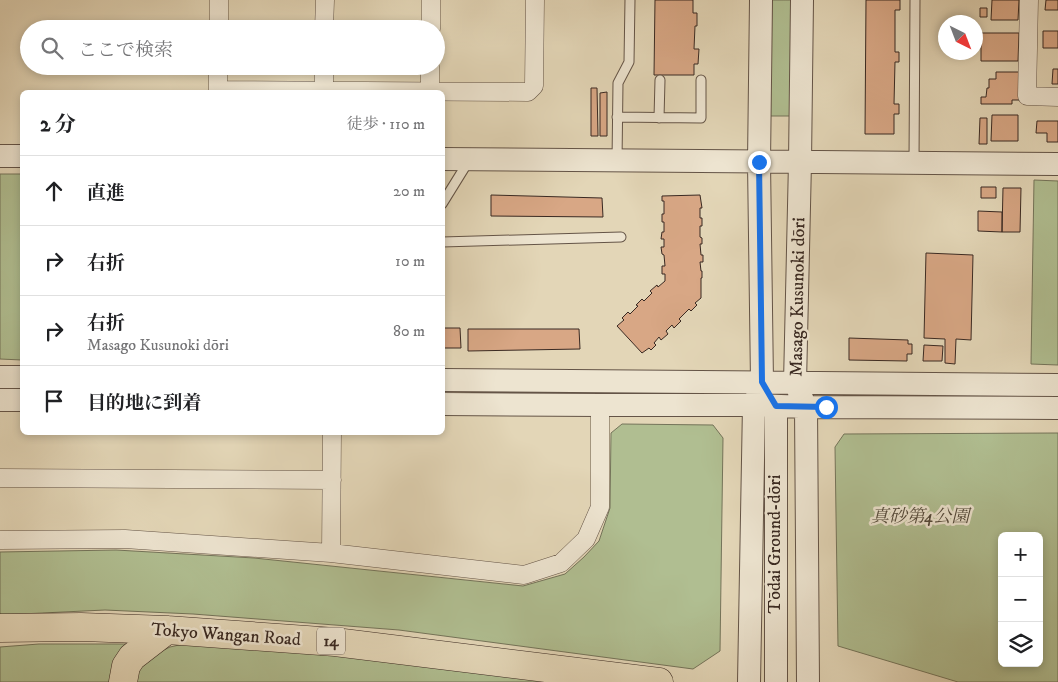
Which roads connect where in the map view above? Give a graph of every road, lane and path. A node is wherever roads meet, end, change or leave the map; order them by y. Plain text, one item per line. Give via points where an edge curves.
1 (219, 0) edge
2 (325, 0) edge
3 (431, 0) edge
4 (535, 0) edge
5 (630, 0) edge
6 (761, 0) edge
7 (802, 0) edge
8 (915, 0) edge
9 (1029, 0) edge
10 (219, 20) edge
11 (324, 20) edge
12 (431, 20) edge
13 (218, 75) edge
14 (324, 75) edge
15 (430, 75) edge
16 (660, 80) dead end
17 (701, 80) dead end
18 (218, 90) edge
19 (324, 90) joint
20 (430, 90) joint
21 (445, 90) edge
22 (1058, 97) edge
23 (617, 117) junction
24 (659, 118) junction
25 (0, 156) edge
26 (20, 156) edge
27 (445, 159) edge
28 (470, 160) junction
29 (617, 161) junction
30 (759, 162) junction
31 (800, 162) junction
32 (914, 163) junction
33 (1058, 164) edge
34 (445, 199) edge
35 (622, 237) dead end
36 (445, 242) edge
37 (0, 377) edge
38 (20, 377) edge
39 (445, 380) edge
40 (762, 382) junction
41 (795, 383) junction
42 (1058, 385) edge
43 (0, 400) edge
44 (20, 400) edge
45 (445, 404) edge
46 (600, 405) junction
47 (754, 405) junction
48 (776, 406) junction
49 (806, 407) junction
50 (1058, 408) edge
51 (332, 435) edge
52 (0, 478) edge
53 (332, 480) junction
54 (0, 540) edge
55 (331, 553) junction
56 (0, 628) edge
57 (167, 630) junction
58 (123, 682) edge
59 (659, 682) edge
60 (749, 682) edge
61 (776, 682) edge
62 (808, 682) edge

1 - 10 street
2 - 11 street
3 - 12 street
4 - 21 street via 534,86 528,92
5 - 23 lane via 629,57 618,83
6 - 30 street, Masago Kusunoki dōri
7 - 31 street, Masago Kusunoki dōri
8 - 32 lane
9 - 22 street via 1027,96
13 - 18 street
14 - 19 street
15 - 20 street
16 - 24 lane
17 - 24 lane via 701,118
19 - 20 street
23 - 24 lane
23 - 29 lane
25 - 26 street
27 - 28 street
28 - 29 street
28 - 34 lane
29 - 30 street
30 - 31 street
30 - 40 street, Masago Kusunoki dōri
31 - 32 street
31 - 41 street, Masago Kusunoki dōri
32 - 33 street
35 - 36 lane
37 - 38 street
39 - 40 street
40 - 41 street
40 - 47 street
40 - 48 street
41 - 42 street
41 - 48 street
41 - 49 street, Masago Kusunoki dōri
43 - 44 street
45 - 46 street
46 - 47 street
46 - 55 street via 600,507 586,539 561,563 524,575
47 - 48 street
47 - 60 street
48 - 49 street
48 - 61 street, Tōdai Ground-dōri
49 - 50 street
49 - 62 street, Masago Kusunoki dōri
51 - 53 street
52 - 53 street
53 - 55 street
54 - 55 street via 125,539
56 - 57 highway, Tokyo Wangan Road / 14
57 - 58 highway via 132,656
57 - 59 highway, Tokyo Wangan Road / 14 via 335,642

